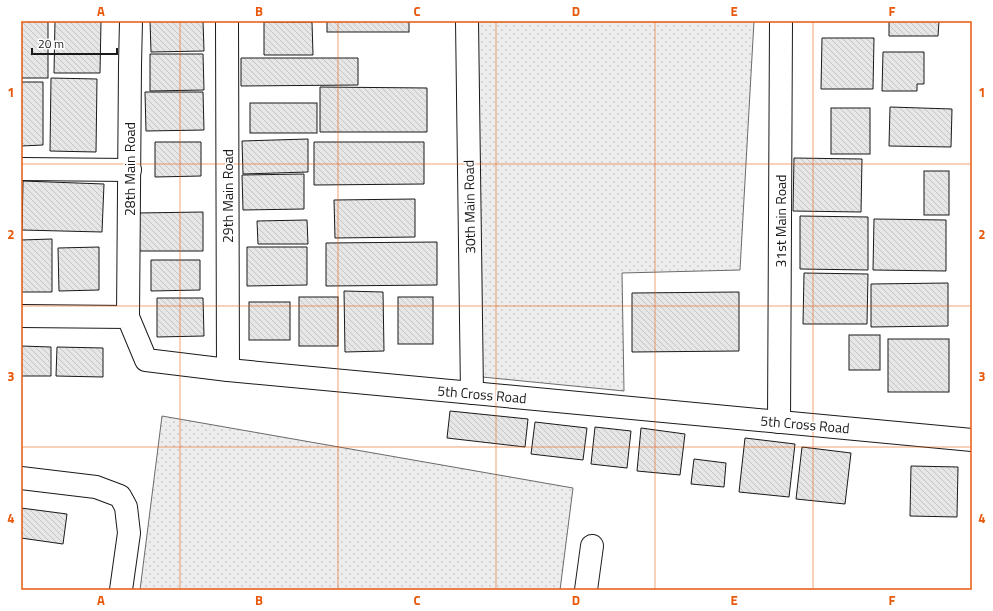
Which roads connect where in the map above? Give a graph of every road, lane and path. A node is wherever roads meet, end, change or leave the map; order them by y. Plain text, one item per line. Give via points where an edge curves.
1 (131, 21) edge
2 (227, 21) edge
3 (467, 21) edge
4 (781, 21) edge
5 (21, 169) edge
6 (130, 170) junction
7 (21, 316) edge
8 (128, 317) junction
9 (228, 370) junction
10 (472, 393) junction
11 (779, 422) junction
12 (972, 440) edge
13 (21, 478) edge
14 (592, 546) dead end
15 (121, 590) edge
16 (586, 590) edge

1 - 6 street, 28th Main Road
2 - 9 street, 29th Main Road
3 - 10 street, 30th Main Road
4 - 11 street, 31st Main Road
5 - 6 street
6 - 8 street, 28th Main Road
7 - 8 street
8 - 9 street, 5th Cross Road via 146,360
9 - 10 street, 5th Cross Road
10 - 11 street, 5th Cross Road
11 - 12 street, 5th Cross Road
13 - 15 street via 96,487 120,496 126,507 129,533
14 - 16 street

